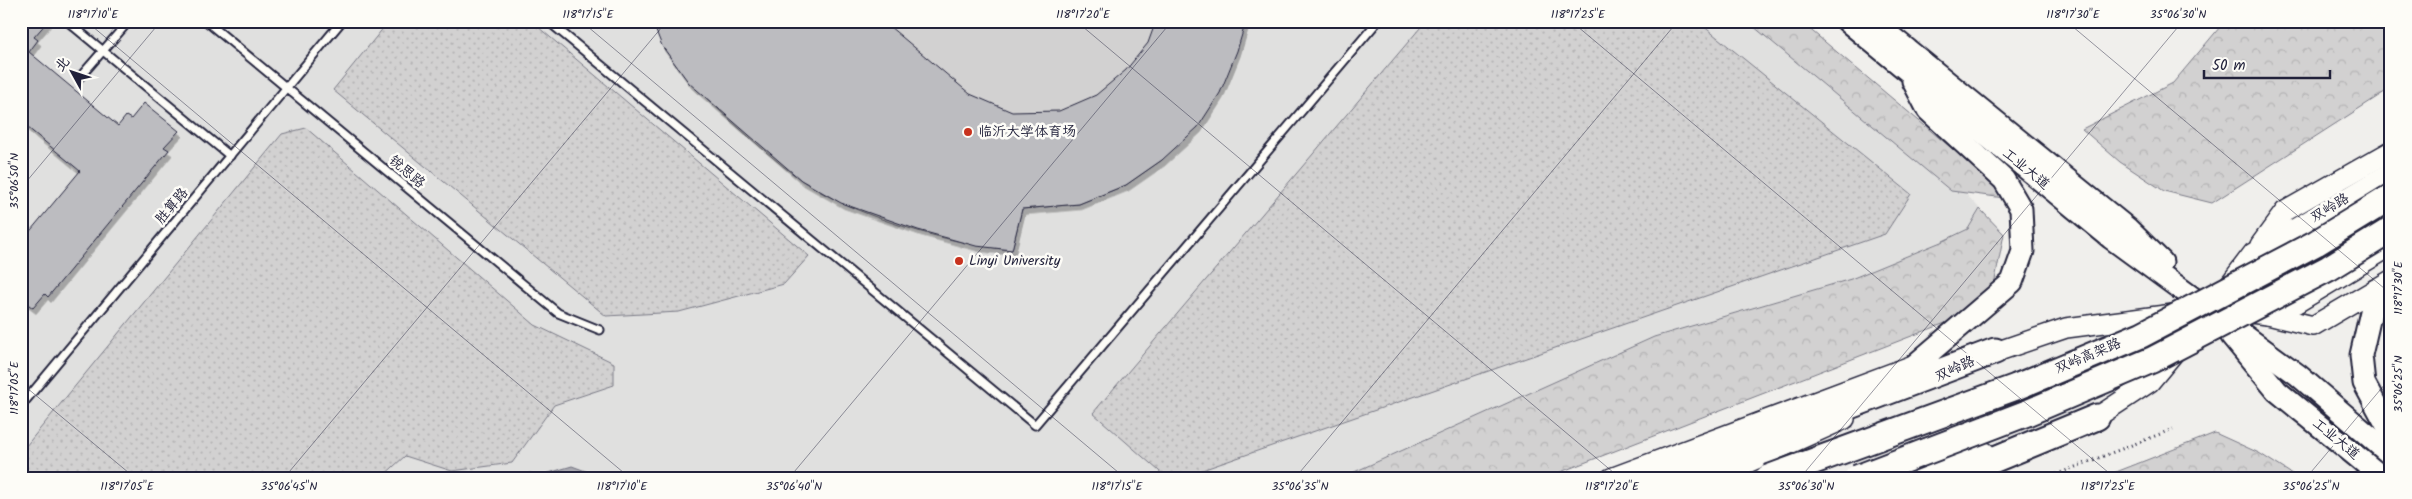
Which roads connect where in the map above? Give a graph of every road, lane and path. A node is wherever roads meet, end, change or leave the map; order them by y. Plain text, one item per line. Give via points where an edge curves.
1 (67, 21) edge
2 (130, 21) edge
3 (206, 21) edge
4 (342, 21) edge
5 (548, 21) edge
6 (1378, 21) edge
7 (1847, 21) edge
8 (1872, 21) edge
9 (103, 51) junction
10 (1910, 74) junction
11 (80, 77) dead end
12 (287, 89) junction
13 (2391, 151) edge
14 (230, 156) junction
15 (2391, 172) edge
16 (2391, 197) edge
17 (2391, 230) edge
18 (2391, 246) edge
19 (2253, 253) junction
20 (2384, 285) edge
21 (2210, 310) junction
22 (2268, 315) junction
23 (600, 330) dead end
24 (1995, 351) junction
25 (1916, 364) junction
26 (21, 406) edge
27 (2097, 417) junction
28 (2173, 429) dead end
29 (2391, 433) edge
30 (2391, 455) edge
31 (2371, 475) edge
32 (1611, 478) edge
33 (1659, 478) edge
34 (1714, 478) edge
35 (1768, 478) edge
36 (1857, 478) edge
37 (1902, 478) edge
38 (1949, 478) edge
39 (1977, 478) edge
40 (2047, 478) edge

1 - 9 lane
2 - 9 lane
3 - 12 lane, 锐思路
4 - 12 lane, 胜算路
5 - 6 lane via 1035,425
7 - 10 main road, 工业大道
8 - 21 main road, 工业大道 via 2128,229
9 - 11 lane
9 - 14 lane
10 - 21 main road, 工业大道 via 2111,238
10 - 25 main road via 1928,110 2004,180 2021,209 2023,251 2012,282
12 - 14 lane, 胜算路
12 - 23 lane, 锐思路 via 558,313
13 - 19 main road via 2284,211
14 - 26 lane, 胜算路
15 - 19 main road, 双岭路
16 - 35 highway, 双岭高架路, bridge via 2316,243 2141,334 2016,386
17 - 36 highway, 双岭高架路, bridge via 2329,268 2152,360
18 - 22 main road, 双岭路 via 2295,304
19 - 21 main road, 双岭路
20 - 22 main road via 2313,326
20 - 29 main road via 2361,355 2364,382
21 - 22 main road, 双岭路
21 - 24 main road, 双岭路 via 2066,328
21 - 27 main road, 双岭路 via 2150,382
21 - 30 main road, 工业大道 via 2298,375
21 - 31 main road, 工业大道 via 2277,391
24 - 25 main road
24 - 33 highway
24 - 34 main road, 双岭路
25 - 32 main road
27 - 37 main road, 双岭路
27 - 38 highway
27 - 39 main road
28 - 40 path

